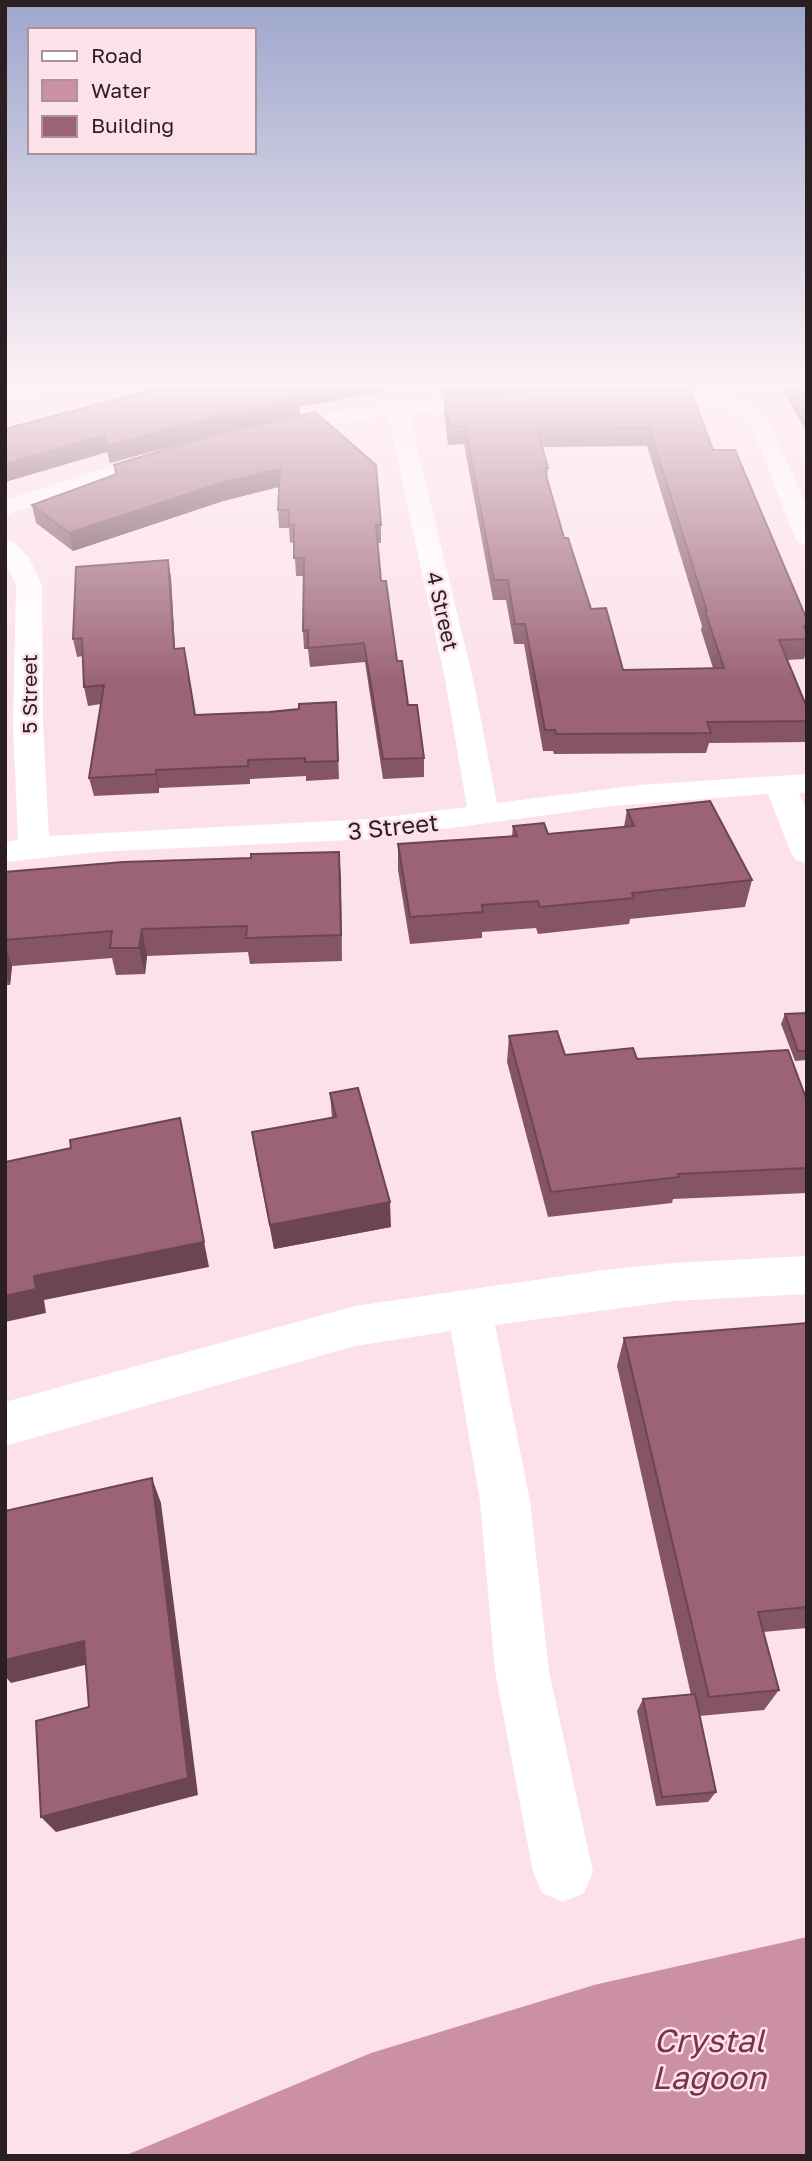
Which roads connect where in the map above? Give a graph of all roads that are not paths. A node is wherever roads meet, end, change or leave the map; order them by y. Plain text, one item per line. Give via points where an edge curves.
1 (83, 483) edge
2 (414, 483) edge
3 (786, 483) edge
4 (5, 508) edge
5 (807, 538) edge
6 (5, 547) edge
7 (793, 783) edge
8 (484, 815) junction
9 (19, 850) edge
10 (807, 853) edge
11 (807, 1275) edge
12 (470, 1310) junction
13 (5, 1424) edge
14 (563, 1872) dead end

1 - 4 street
2 - 8 street, 4 Street via 459,679
3 - 5 street
6 - 9 street, 5 Street via 20,563 29,584 28,725
7 - 8 street, 3 Street via 585,800
7 - 10 street, 3 Street
8 - 9 street, 3 Street via 325,833 172,837
11 - 12 street via 659,1283
12 - 13 street via 328,1332
12 - 14 street via 505,1501 522,1671

